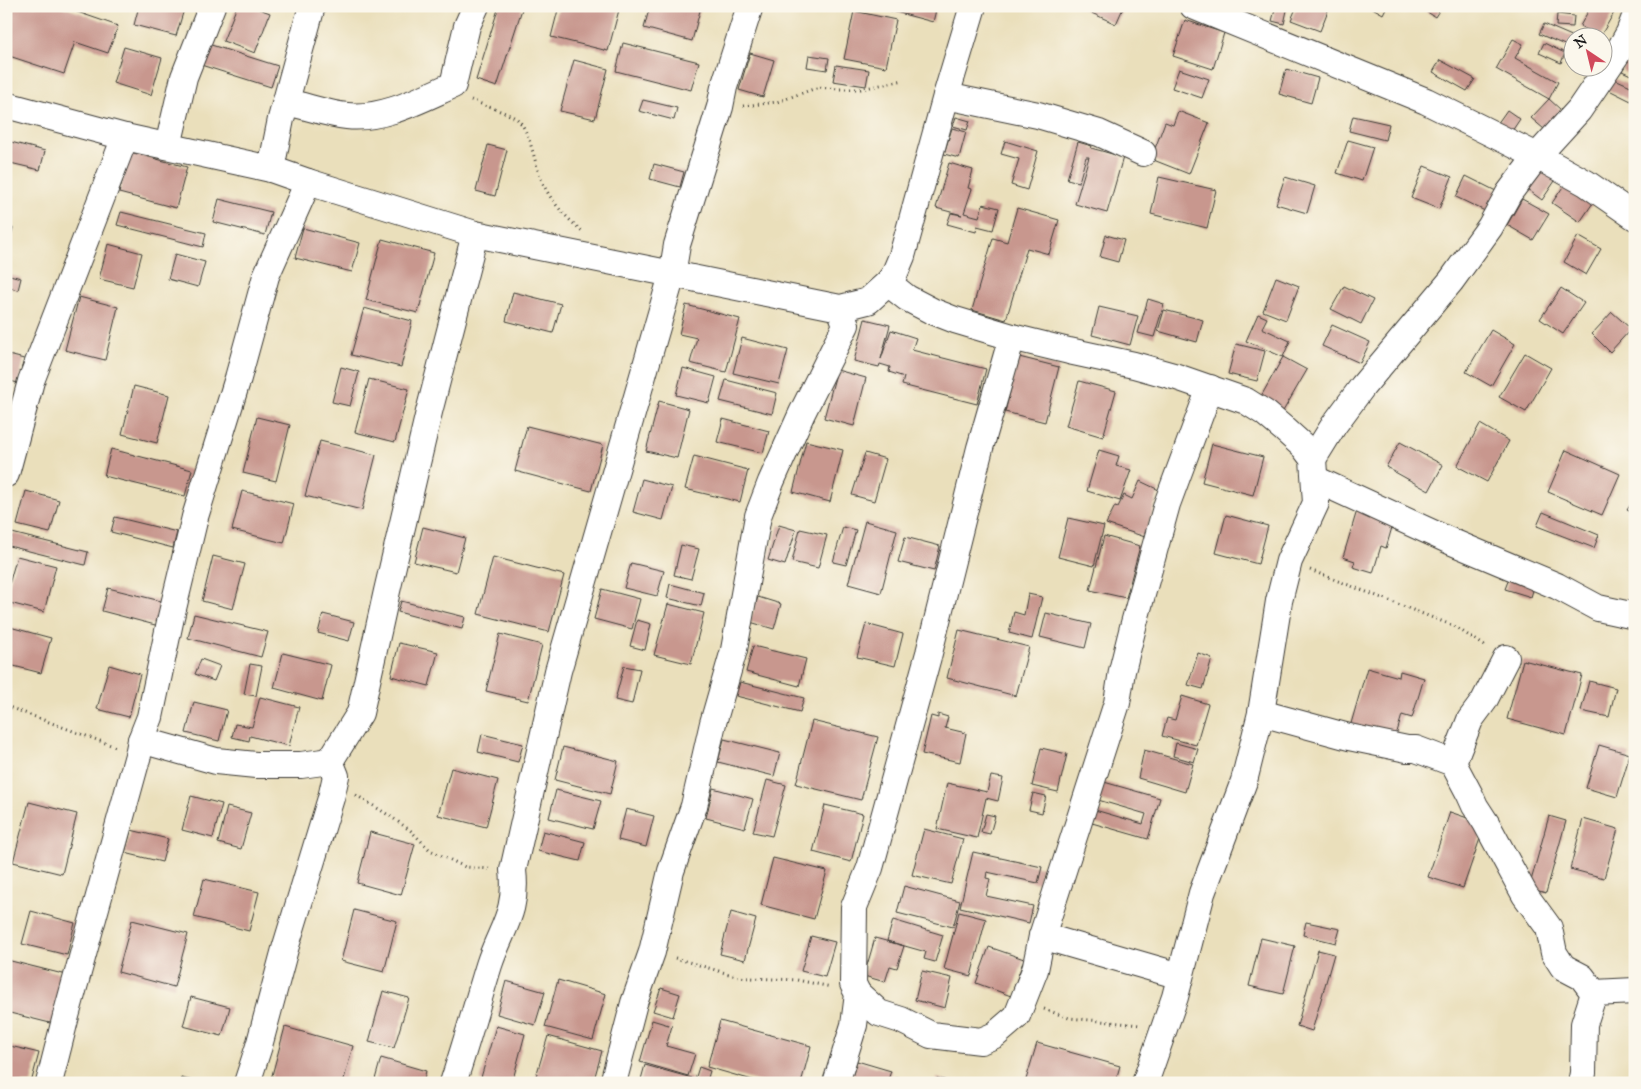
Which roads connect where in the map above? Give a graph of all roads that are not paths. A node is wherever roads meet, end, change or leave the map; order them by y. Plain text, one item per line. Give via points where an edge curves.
1 (212, 6) edge
2 (312, 6) edge
3 (476, 6) edge
4 (750, 6) edge
5 (973, 6) edge
6 (1193, 6) edge
7 (1635, 17) edge
8 (946, 96) junction
9 (286, 102) junction
10 (6, 105) edge
11 (125, 137) junction
12 (168, 146) junction
13 (1143, 154) dead end
14 (1537, 156) junction
15 (271, 169) junction
16 (308, 182) junction
17 (1635, 218) edge
18 (475, 234) junction
19 (672, 275) junction
20 (888, 283) junction
21 (840, 308) junction
22 (1012, 337) junction
23 (1210, 388) junction
24 (1314, 469) junction
25 (6, 474) edge
26 (1635, 616) edge
27 (1506, 658) road end
28 (1261, 712) junction
29 (139, 747) junction
30 (1453, 763) junction
31 (331, 765) junction
32 (1042, 936) junction
33 (1180, 976) junction
34 (1635, 991) edge
35 (1594, 993) junction
36 (858, 994) junction
37 (49, 1083) edge
38 (247, 1083) edge
39 (453, 1083) edge
40 (614, 1083) edge
41 (836, 1083) edge
42 (1146, 1083) edge
43 (1581, 1083) edge

1 - 12 street via 184,77
2 - 9 street
3 - 9 street via 467,26 454,85 376,115 347,116
4 - 19 street via 677,245
5 - 8 street
6 - 14 street via 1426,101
7 - 14 street via 1617,54 1579,110
8 - 13 street via 1038,115 1099,132
8 - 20 street via 902,256
9 - 15 street
10 - 11 street
11 - 12 street
11 - 25 street via 31,381
12 - 15 street
14 - 17 street via 1586,183
14 - 24 street via 1451,281 1334,425
15 - 16 street
16 - 18 street
16 - 29 street via 266,276 195,517 150,717
18 - 19 street
18 - 31 street via 427,422 360,713
19 - 21 street
19 - 39 street via 558,671 513,870 515,887 510,916 491,961
20 - 21 street via 868,301
20 - 22 street via 932,311
21 - 40 street via 846,326 798,422 758,516 734,650 694,806 671,872 652,952 634,1003
22 - 23 street via 1134,365
22 - 36 street via 873,859 854,907 853,984
23 - 24 street via 1246,401 1265,413 1304,448
23 - 32 street via 1167,504 1133,627 1117,703
24 - 26 street via 1433,534 1557,586 1598,608
24 - 28 street via 1316,503 1289,561 1279,601
27 - 30 street via 1484,701 1470,720
28 - 30 street via 1349,737 1416,749
28 - 33 street via 1244,782 1202,893
29 - 31 street via 256,765
29 - 37 street
30 - 35 street via 1524,895 1549,928 1554,953 1563,967 1582,977
31 - 38 street via 336,776 331,798
32 - 33 street
32 - 36 street via 1035,970 1017,1016 982,1042 931,1035 879,1013
33 - 42 street
34 - 35 street
35 - 43 street via 1584,1024
36 - 41 street via 854,1024

